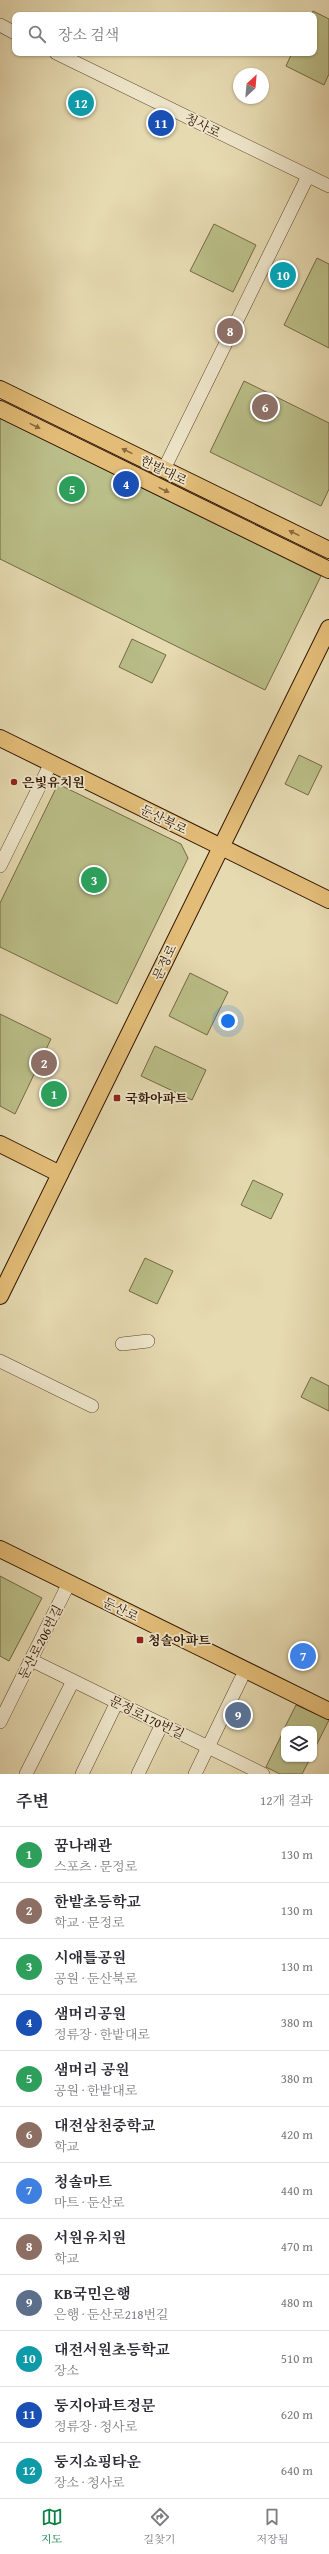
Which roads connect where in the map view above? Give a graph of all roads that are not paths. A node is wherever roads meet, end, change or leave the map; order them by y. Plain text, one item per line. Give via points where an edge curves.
1 (0, 26) edge
2 (12, 32) edge
3 (62, 56) edge
4 (308, 176) junction
5 (329, 186) edge
6 (0, 389) edge
7 (0, 409) edge
8 (164, 469) junction
9 (329, 550) edge
10 (329, 570) edge
11 (329, 628) edge
12 (0, 738) edge
13 (51, 763) junction
14 (221, 847) junction
15 (0, 866) edge
16 (329, 900) edge
17 (0, 1144) edge
18 (60, 1174) junction
19 (0, 1296) edge
20 (148, 1341) dead end
21 (122, 1344) dead end
22 (0, 1361) edge
23 (92, 1406) dead end
24 (0, 1549) edge
25 (0, 1561) edge
26 (67, 1588) junction
27 (31, 1660) junction
28 (241, 1679) junction
29 (73, 1681) junction
30 (117, 1702) junction
31 (329, 1711) edge
32 (0, 1722) edge
33 (329, 1722) edge
34 (162, 1724) junction
35 (208, 1747) junction
36 (257, 1773) edge
37 (26, 1774) edge
38 (82, 1774) edge
39 (138, 1774) edge
40 (195, 1774) edge

1 - 2 street
3 - 4 street, 청사로
4 - 5 street, 청사로
4 - 8 street
8 -> 6 main road, 한밭대로
7 -> 10 main road, 한밭대로
9 -> 8 main road, 한밭대로
11 - 14 main road, 문정로
12 - 13 main road, 둔산북로
13 - 14 main road, 둔산북로
13 - 15 street
14 - 16 main road, 둔산북로
14 - 18 main road, 문정로
17 - 18 main road
18 - 19 main road, 문정로
20 - 21 street
22 - 23 street
24 - 26 main road, 둔산로
25 - 26 main road, 둔산로
26 - 27 street, 둔산로206번길
26 - 28 main road, 둔산로
26 - 31 main road, 둔산로
27 - 29 street, 문정로170번길
27 - 32 street, 둔산로206번길
28 - 33 main road, 둔산로
28 - 35 street
29 - 30 street, 문정로170번길
29 - 37 street
30 - 34 street, 문정로170번길
30 - 38 street
34 - 35 street, 문정로170번길
34 - 39 street
35 - 36 street, 문정로170번길
35 - 40 street

